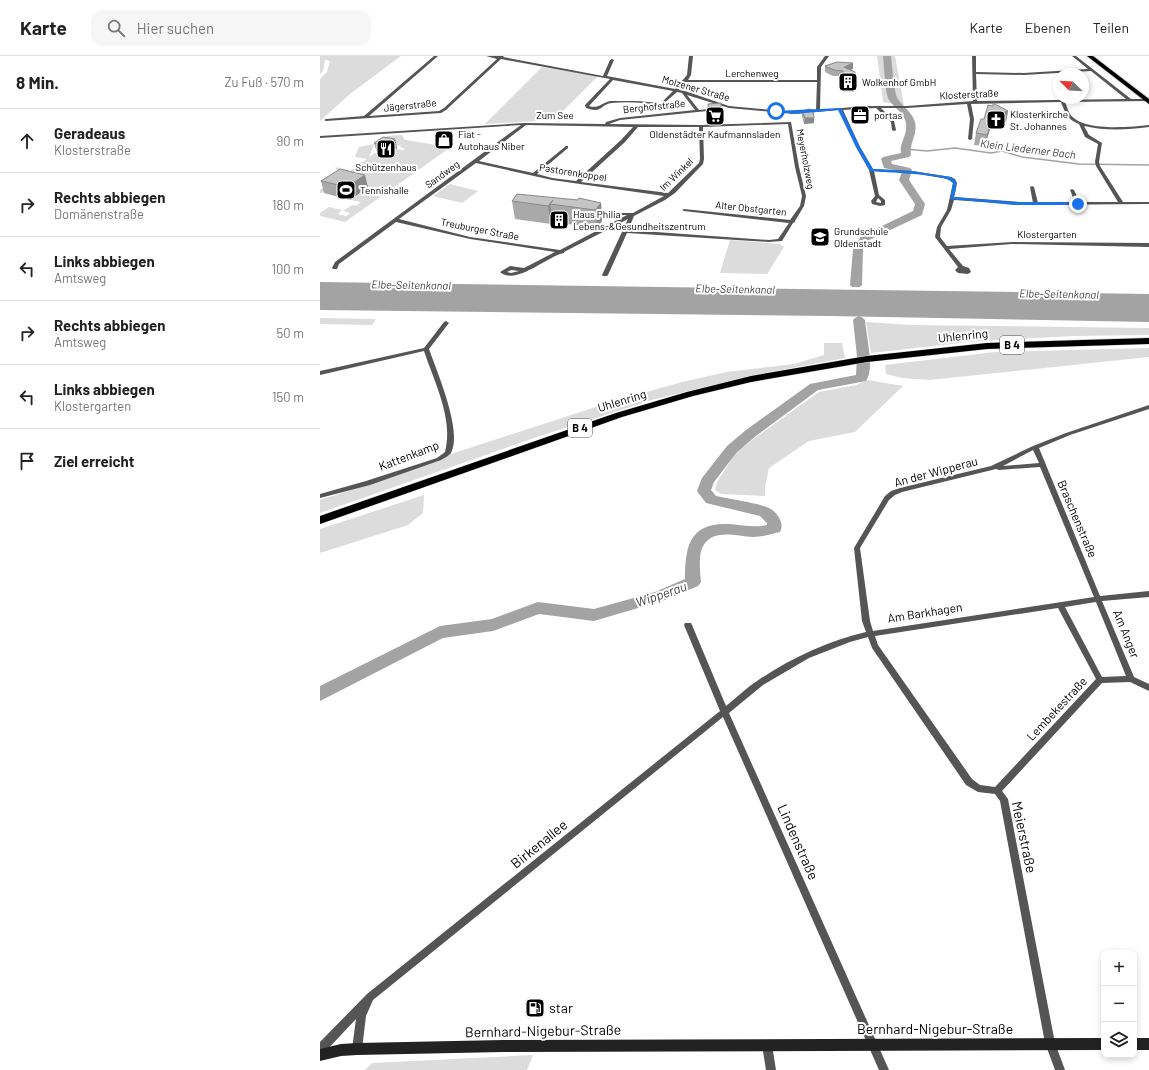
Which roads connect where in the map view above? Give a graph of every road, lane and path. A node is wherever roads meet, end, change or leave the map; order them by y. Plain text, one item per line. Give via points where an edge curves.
1 (436, 56) edge
2 (488, 56) edge
3 (691, 56) edge
4 (827, 56) edge
5 (974, 56) edge
6 (1074, 56) edge
7 (1090, 56) edge
8 (501, 57) edge
9 (612, 60) dead end
10 (1092, 70) junction
11 (974, 73) junction
12 (605, 76) junction
13 (613, 78) junction
14 (685, 81) junction
15 (818, 81) junction
16 (676, 90) junction
17 (686, 92) junction
18 (1130, 100) junction
19 (1148, 100) edge
20 (1053, 101) edge
21 (1089, 101) edge
22 (969, 102) junction
23 (975, 102) junction
24 (1064, 104) edge
25 (729, 107) junction
26 (877, 107) junction
27 (840, 109) junction
28 (698, 111) junction
29 (818, 111) junction
30 (689, 112) junction
31 (794, 113) junction
32 (365, 118) junction
33 (326, 120) dead end
34 (790, 123) junction
35 (524, 124) junction
36 (605, 124) junction
37 (637, 125) junction
38 (1081, 125) junction
39 (688, 126) junction
40 (701, 126) junction
41 (1149, 126) edge
42 (894, 130) dead end
43 (320, 137) edge
44 (970, 139) dead end
45 (566, 147) dead end
46 (475, 162) junction
47 (871, 170) junction
48 (532, 175) junction
49 (578, 182) junction
50 (1032, 187) dead end
51 (1072, 190) dead end
52 (669, 195) junction
53 (877, 196) dead end
54 (952, 198) junction
55 (1121, 203) junction
56 (1149, 203) edge
57 (1036, 204) junction
58 (1078, 204) junction
59 (684, 210) dead end
60 (588, 214) edge
61 (633, 215) junction
62 (396, 220) junction
63 (793, 222) junction
64 (613, 225) junction
65 (626, 230) junction
66 (1149, 245) edge
67 (945, 248) junction
68 (562, 252) junction
69 (961, 267) dead end
70 (335, 268) dead end
71 (525, 270) dead end
72 (605, 275) dead end
73 (446, 323) dead end
74 (1149, 341) edge
75 (426, 349) junction
76 (320, 373) edge
77 (1149, 407) edge
78 (1035, 447) junction
79 (1043, 465) junction
80 (993, 468) junction
81 (320, 496) edge
82 (320, 520) edge
83 (1149, 594) edge
84 (1099, 599) junction
85 (1060, 605) junction
86 (688, 624) dead end
87 (870, 634) junction
88 (1131, 679) junction
89 (1100, 680) junction
90 (1149, 688) edge
91 (725, 713) junction
92 (996, 791) junction
93 (370, 997) junction
94 (1050, 1043) junction
95 (874, 1044) junction
96 (1101, 1044) edge
97 (1137, 1044) edge
98 (1149, 1044) edge
99 (767, 1045) junction
100 (320, 1048) edge
101 (357, 1049) junction
102 (320, 1055) edge
103 (771, 1070) edge
104 (884, 1070) edge
105 (1060, 1070) edge

1 - 32 street
2 - 8 street, Molzener Straße
3 - 14 street via 690,70
4 - 15 street via 819,67
5 - 11 street
6 - 10 street
7 - 19 main road
8 - 12 street, Molzener Straße
8 - 32 street, Jägerstraße via 440,112
9 - 12 street
10 - 11 street via 1024,74
10 - 18 street
11 - 23 street
12 - 13 street, Molzener Straße
13 - 16 street, Molzener Straße
13 - 16 street via 587,107 602,108 610,102 662,104
14 - 15 street, Lerchenweg
14 - 16 street
15 - 29 street
16 - 17 street, Molzener Straße
17 - 25 street, Molzener Straße
17 - 28 street via 684,94
18 - 19 street, Klosterstraße
18 - 21 street, Klosterstraße
20 - 23 street, Klosterstraße
22 - 23 street, Klosterstraße
22 - 26 street, Klosterstraße
22 - 44 street via 972,119
24 - 38 street via 1070,116
25 - 28 street, Berghofstraße
25 - 31 street, Molzener Straße
26 - 27 street, Klosterstraße
26 - 42 street via 893,122
27 - 29 street, Klosterstraße
27 - 47 street
28 - 30 street, Berghofstraße
29 - 31 street, Klosterstraße
30 - 36 street, Berghofstraße via 620,118
30 - 39 street
31 - 34 street
32 - 33 street, Jägerstraße
34 - 40 street, Zum See
34 - 63 street, Meyerholzweg via 804,196 802,206
35 - 36 street, Zum See
35 - 43 street, Zum See
35 - 46 street, Sandweg
36 - 37 street, Zum See
37 - 39 street, Zum See
37 - 49 street
38 - 41 street via 1115,128
38 - 55 street via 1087,136 1100,143 1098,164
39 - 40 street, Zum See
40 - 52 street, Im Winkel via 701,163
45 - 48 street
46 - 48 street, Pastorenkoppel
46 - 62 street, Sandweg
47 - 53 street
47 - 54 street via 912,172 949,178 955,183
48 - 49 street, Pastorenkoppel
49 - 52 street, Pastorenkoppel
50 - 57 street
51 - 58 street
52 - 61 street, Im Winkel
54 - 57 street
54 - 67 street via 947,215 937,233
55 - 56 street
55 - 58 street
57 - 58 street
59 - 63 street, Alter Obstgarten
60 - 61 street
61 - 64 street, Im Winkel
61 - 65 street
62 - 68 street, Treuburger Straße via 463,237
62 - 70 street, Sandweg via 337,263
63 - 65 street, Meyerholzweg via 780,240 769,241
64 - 65 street
64 - 68 street, Im Winkel
65 - 72 street
66 - 67 street, Klostergarten via 1027,242
67 - 69 street
68 - 71 street, Im Winkel
73 - 75 street
74 - 82 highway, Uhlenring / B 4 via 987,346 876,358 751,379 619,415
75 - 76 street
75 - 81 street, Kattenkamp via 449,415 451,442 448,453 439,459 368,483
77 - 78 street, An der Wipperau
78 - 79 street, Braschenstraße
78 - 80 street, An der Wipperau
79 - 80 street, An der Wipperau
79 - 84 street, Braschenstraße
80 - 87 street, An der Wipperau via 900,490 887,498 857,548 866,621
83 - 84 street, Am Barkhagen
84 - 85 street, Am Barkhagen
84 - 88 street, Am Anger
85 - 87 street, Am Barkhagen
85 - 89 street
86 - 91 street, Lindenstraße
87 - 91 street, Am Barkhagen via 829,646 784,668 760,683
87 - 92 street, Meierstraße via 875,646 969,782 978,788
88 - 89 street, Lembekestraße
88 - 90 street, Lembekestraße
89 - 92 street, Lembekestraße
91 - 93 street, Birkenallee
91 - 95 street, Lindenstraße
92 - 94 street, Meierstraße via 1004,799
93 - 100 street, Birkenallee
93 - 101 street, Birkenallee via 362,1016
94 - 95 main road, Bernhard-Nigebur-Straße
94 - 96 main road, Bernhard-Nigebur-Straße
94 - 105 street, Meierstraße
95 - 99 main road, Bernhard-Nigebur-Straße
95 - 104 street, Lindenstraße
97 - 98 main road
99 - 101 main road, Bernhard-Nigebur-Straße
99 - 103 street
101 - 102 main road, Bernhard-Nigebur-Straße

